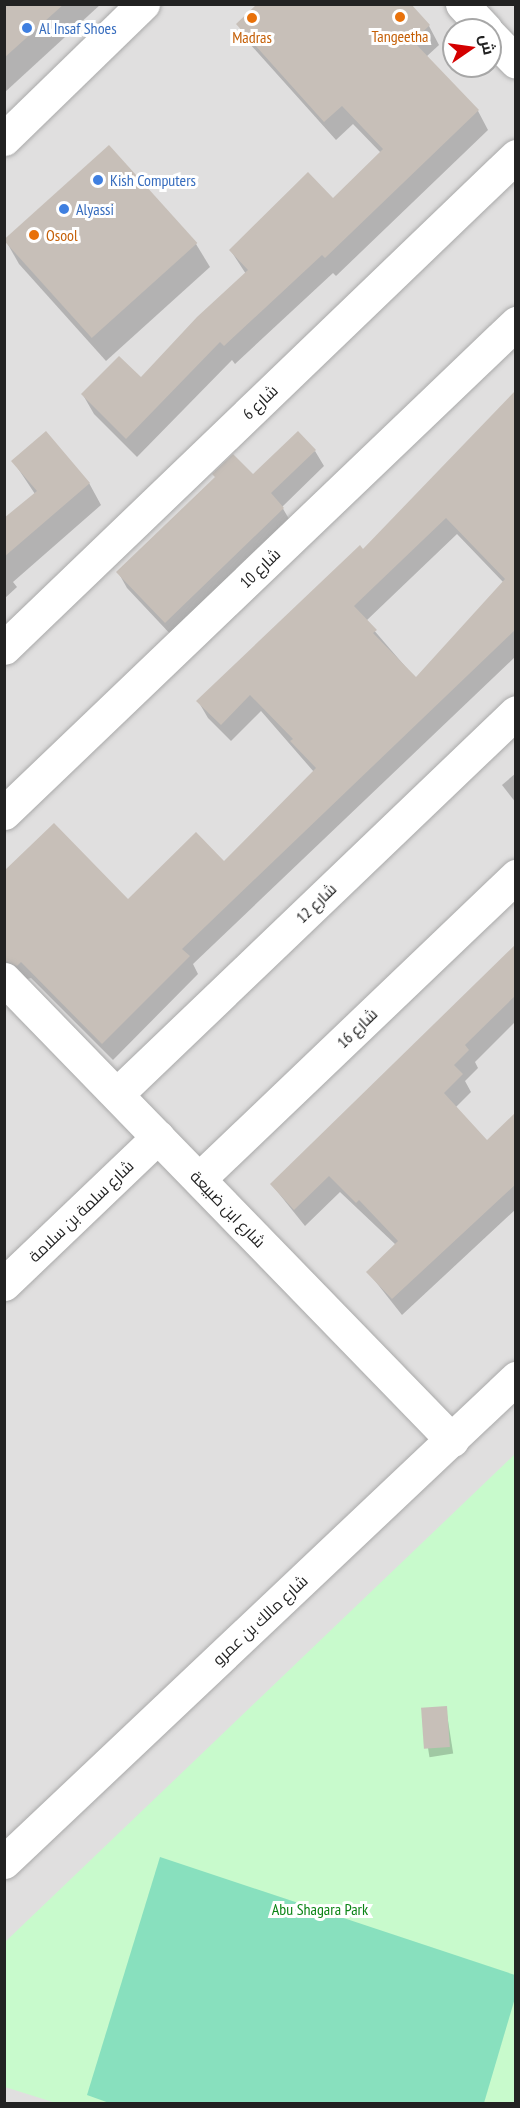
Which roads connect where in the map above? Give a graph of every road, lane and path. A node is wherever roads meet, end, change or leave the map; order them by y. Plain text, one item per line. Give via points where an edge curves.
1 (143, 4) edge
2 (462, 4) edge
3 (475, 18) edge
4 (502, 47) edge
5 (516, 62) edge
6 (4, 139) edge
7 (516, 156) edge
8 (516, 322) edge
9 (4, 648) edge
10 (516, 712) edge
11 (4, 813) edge
12 (516, 876) edge
13 (4, 979) edge
14 (117, 1094) junction
15 (158, 1137) junction
16 (199, 1179) junction
17 (4, 1284) edge
18 (516, 1378) edge
19 (452, 1440) junction
20 (4, 1862) edge

1 - 6 street
2 - 3 street
4 - 5 street
7 - 9 street, شارع 6
8 - 11 street, شارع 10
10 - 14 street, شارع 12
12 - 16 street, شارع 16
13 - 14 street, شارع ابن ضبيعة
14 - 15 street, شارع ابن ضبيعة
15 - 16 street, شارع ابن ضبيعة
15 - 17 street, شارع سلمة بن سلامة
16 - 19 street, شارع ابن ضبيعة
18 - 19 street, شارع مالك بن عمرو
19 - 20 street, شارع مالك بن عمرو

